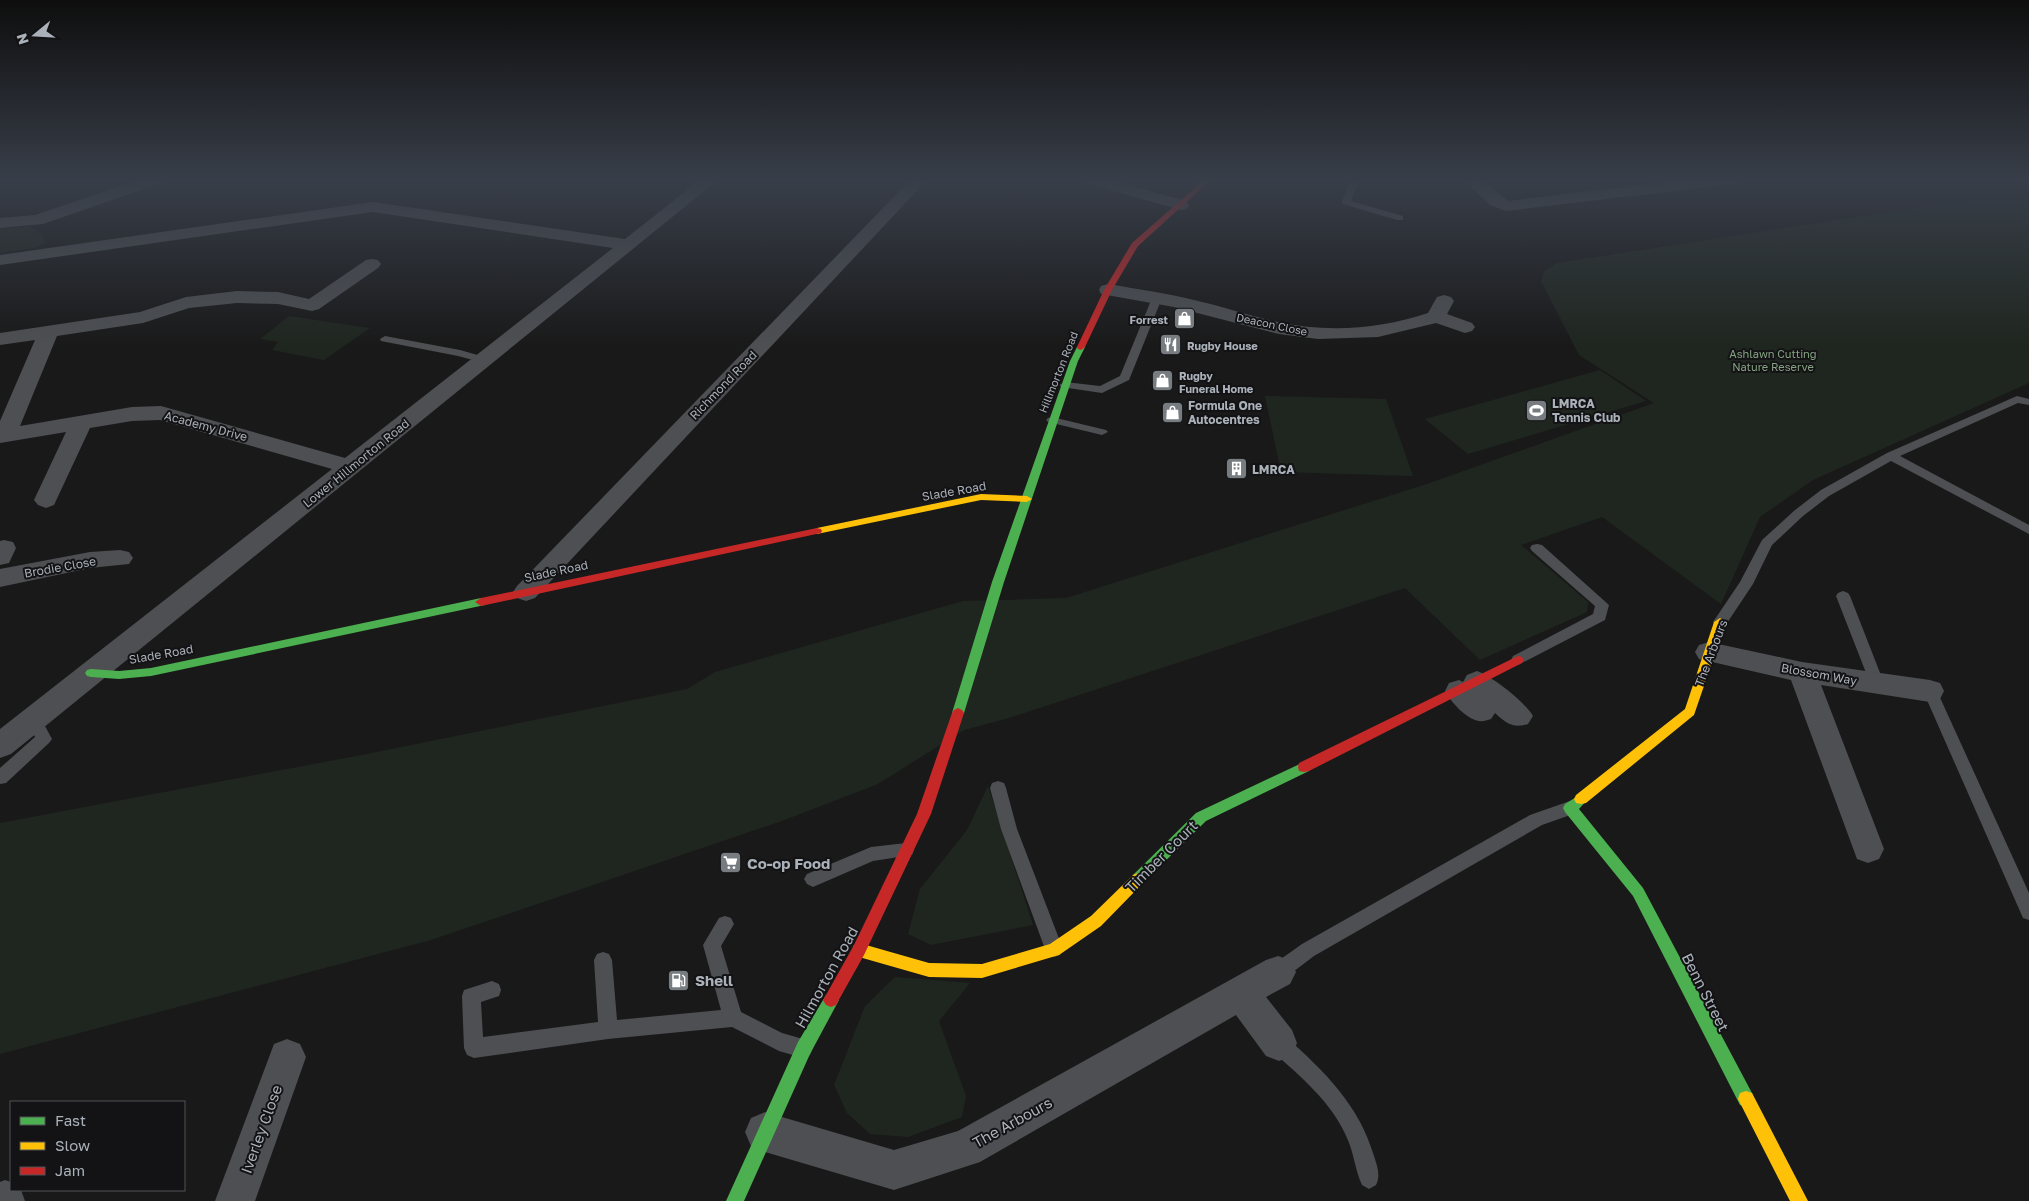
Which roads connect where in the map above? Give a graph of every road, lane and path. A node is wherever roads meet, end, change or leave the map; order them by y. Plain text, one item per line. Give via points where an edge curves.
1 (60, 235) edge
2 (170, 235) edge
3 (562, 235) edge
4 (641, 235) edge
5 (867, 235) edge
6 (1148, 235) edge
7 (629, 245) junction
8 (79, 249) junction
9 (0, 260) edge
10 (372, 264) dead end
11 (1108, 290) junction
12 (1157, 298) junction
13 (1465, 327) dead end
14 (48, 333) junction
15 (0, 339) edge
16 (385, 339) dead end
17 (484, 360) junction
18 (1065, 386) junction
19 (2023, 400) edge
20 (1052, 420) junction
21 (81, 422) junction
22 (1102, 432) dead end
23 (2, 436) edge
24 (1891, 456) junction
25 (350, 467) junction
26 (1027, 498) junction
27 (46, 500) dead end
28 (2029, 530) edge
29 (1537, 548) dead end
30 (120, 558) dead end
31 (0, 578) edge
32 (526, 592) junction
33 (1843, 596) dead end
34 (1720, 622) joint
35 (1709, 652) junction
36 (1518, 660) joint
37 (1802, 672) junction
38 (92, 673) junction
39 (1878, 683) junction
40 (1468, 687) junction
41 (1930, 691) joint
42 (1481, 711) dead end
43 (1518, 716) dead end
44 (34, 719) junction
45 (0, 746) edge
46 (941, 767) joint
47 (0, 778) edge
48 (998, 788) dead end
49 (1570, 808) junction
50 (1868, 849) dead end
51 (907, 850) junction
52 (813, 880) dead end
53 (2029, 912) edge
54 (725, 924) dead end
55 (859, 950) junction
56 (1054, 950) junction
57 (603, 960) dead end
58 (1278, 972) joint
59 (492, 990) dead end
60 (1241, 993) junction
61 (733, 1018) junction
62 (608, 1030) junction
63 (1279, 1043) joint
64 (804, 1048) junction
65 (287, 1057) dead end
66 (765, 1132) junction
67 (1369, 1178) dead end
68 (235, 1201) edge
69 (734, 1201) edge
70 (1799, 1201) edge

1 - 8 street
2 - 8 street
3 - 7 street
4 - 7 street, Lower Hillmorton Road
5 - 32 street, Richmond Road
6 - 11 main road, Hillmorton Road via 1135,246
7 - 17 street, Lower Hillmorton Road
8 - 9 street
10 - 14 street via 312,305 278,298 237,297 186,303 144,316
11 - 12 street, Deacon Close
11 - 18 main road, Hillmorton Road
12 - 13 street, Deacon Close via 1309,332 1369,333 1408,327 1440,309
12 - 18 lane via 1125,378 1102,390
14 - 15 street
14 - 23 street
16 - 17 lane
17 - 25 street, Lower Hillmorton Road
18 - 20 main road, Hillmorton Road
19 - 24 lane, The Arbours
20 - 22 lane
20 - 26 main road, Hillmorton Road
21 - 23 street, Academy Drive
21 - 25 street, Academy Drive via 161,413
21 - 27 street
24 - 28 lane
24 - 34 lane, The Arbours via 1825,493 1767,542 1746,584
25 - 38 street, Lower Hillmorton Road
26 - 32 main road, Slade Road via 981,498
26 - 46 main road, Hillmorton Road
29 - 36 lane via 1602,605 1600,617
30 - 31 street, Brodie Close via 90,560
32 - 38 main road, Slade Road via 151,672
33 - 39 lane
34 - 35 main road, The Arbours
35 - 37 street, Blossom Way
35 - 49 main road, The Arbours via 1690,712
36 - 40 main road, Timber Court
37 - 39 street, Blossom Way
37 - 50 street
38 - 44 street, Lower Hillmorton Road
39 - 41 street, Blossom Way
40 - 42 street
40 - 43 street
40 - 56 main road, Timber Court via 1201,817 1096,921
41 - 53 lane
44 - 45 street, Lower Hillmorton Road
44 - 47 lane via 44,739
46 - 51 main road, Hilmorton Road
48 - 56 lane via 1021,864
49 - 58 lane via 1536,820 1308,950
49 - 70 main road, Benn Street via 1638,892
51 - 52 lane via 871,854
51 - 55 main road, Hilmorton Road
54 - 61 lane via 712,945
55 - 56 main road, Timber Court via 929,970 982,971
55 - 64 main road, Hilmorton Road
57 - 62 lane
58 - 60 street, The Arbours
59 - 62 lane via 471,996 474,1048
60 - 63 street
60 - 66 street, The Arbours via 966,1148 894,1170
61 - 62 lane
61 - 64 lane via 779,1042
63 - 67 lane via 1345,1112 1363,1154
64 - 66 main road, Hilmorton Road
65 - 68 street, Iverley Close
66 - 69 main road, Hilmorton Road

